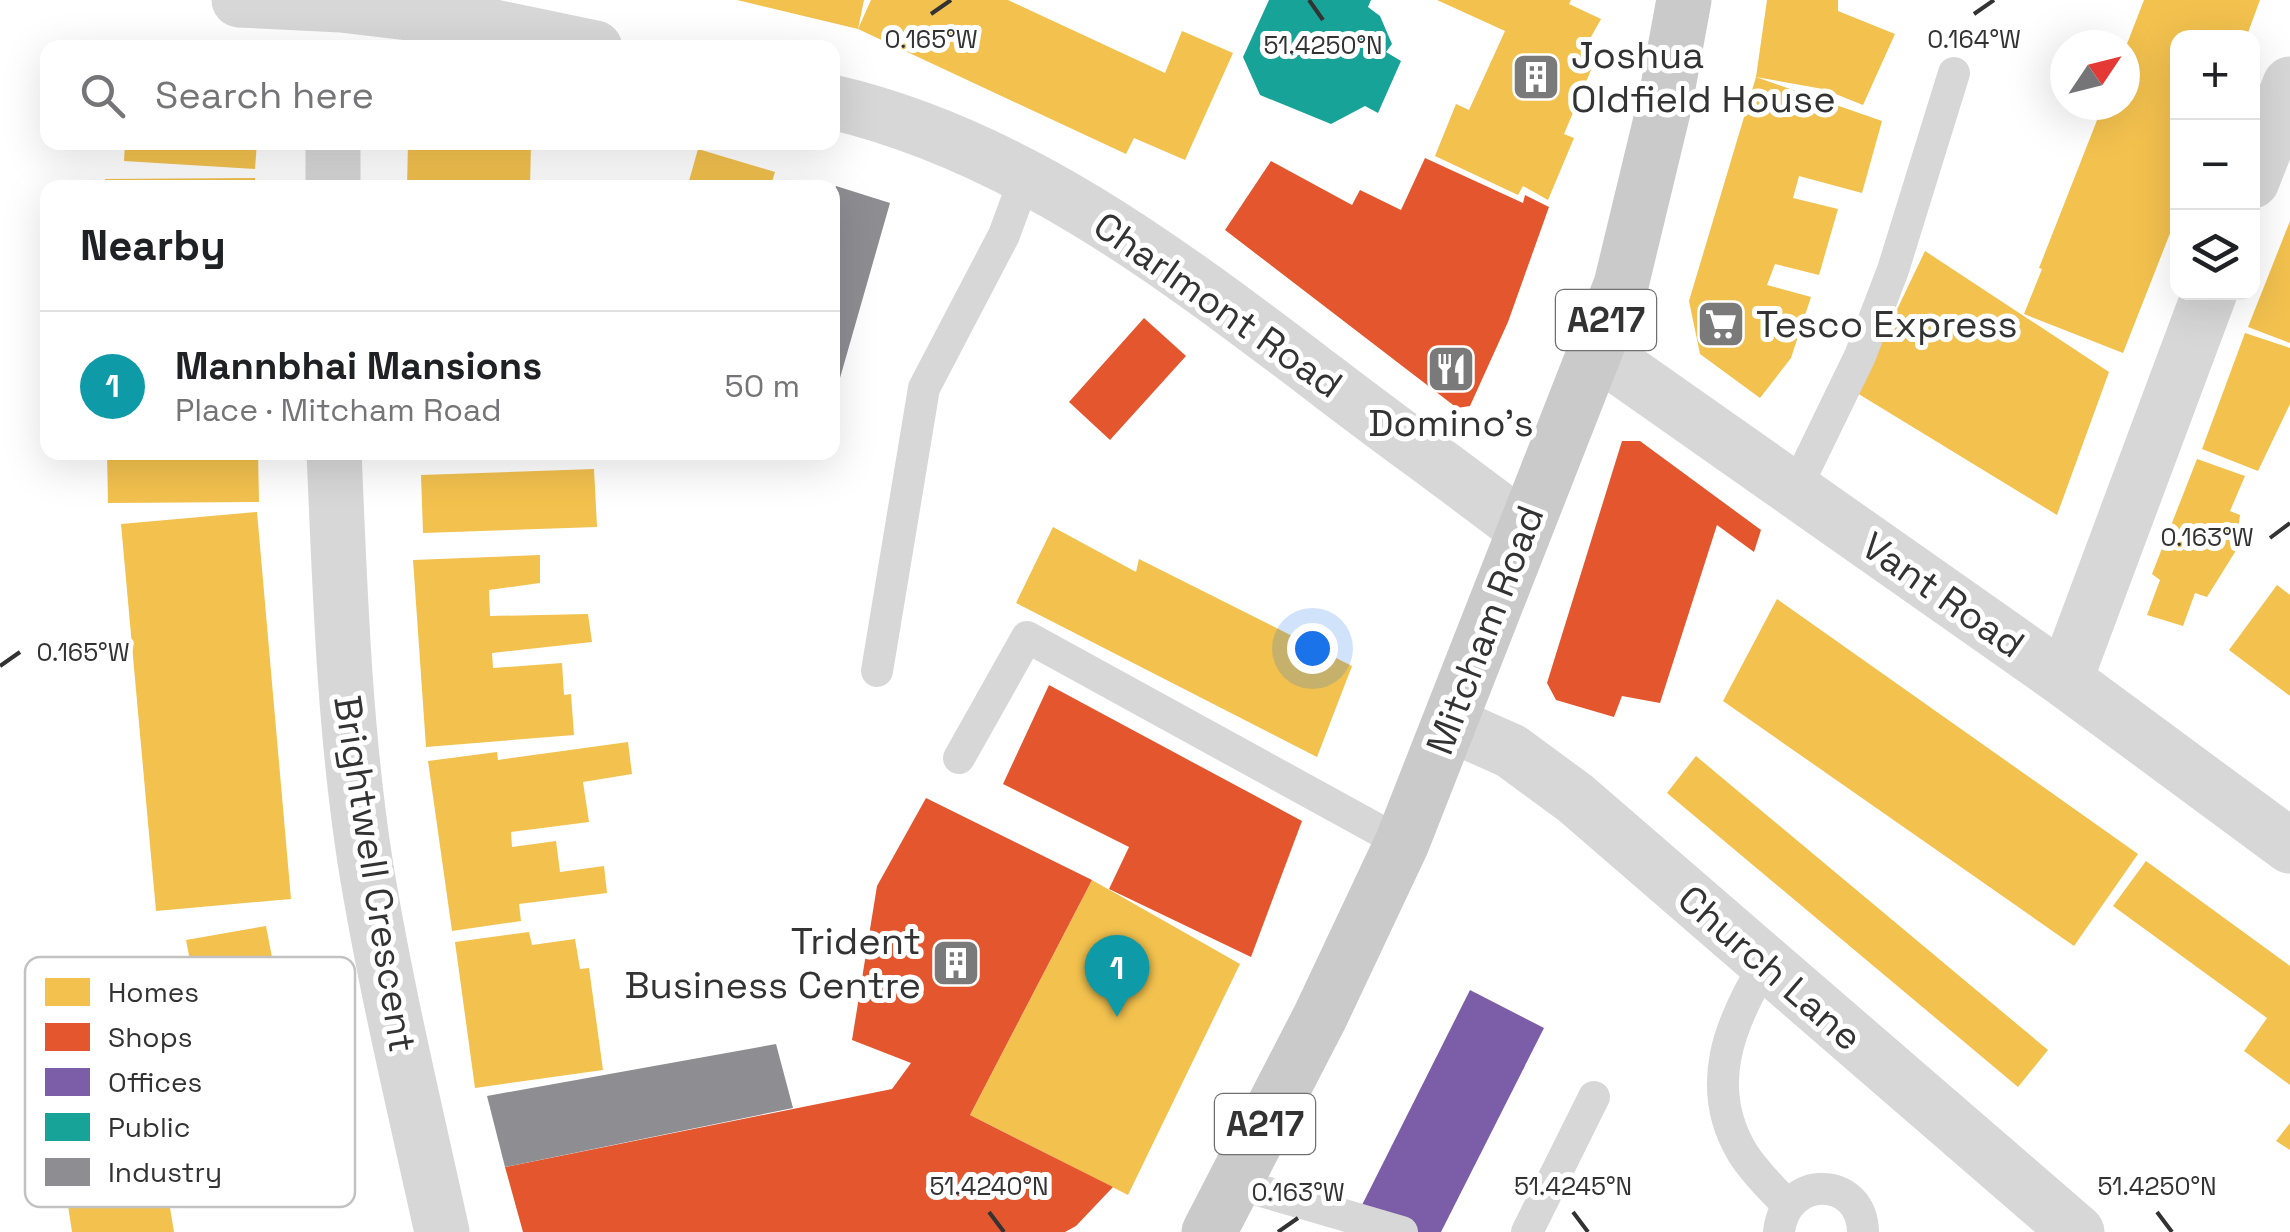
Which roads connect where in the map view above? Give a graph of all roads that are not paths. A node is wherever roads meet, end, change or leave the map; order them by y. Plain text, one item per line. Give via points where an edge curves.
1 (239, 0) edge
2 (1684, 0) edge
3 (339, 17) edge
4 (556, 40) edge
5 (1954, 73) dead end
6 (2290, 84) edge
7 (840, 104) edge
8 (333, 150) edge
9 (2260, 161) edge
10 (1025, 178) junction
11 (333, 180) edge
12 (2207, 300) edge
13 (1594, 349) junction
14 (334, 460) edge
15 (1794, 492) junction
16 (1524, 529) junction
17 (877, 671) dead end
18 (2066, 680) junction
19 (1450, 724) junction
20 (959, 758) dead end
21 (1402, 843) junction
22 (2290, 846) edge
23 (1766, 963) junction
24 (1594, 1096) dead end
25 (1234, 1183) junction
26 (1783, 1219) edge
27 (442, 1232) edge
28 (1209, 1232) edge
29 (1402, 1232) edge
30 (1528, 1232) edge
31 (1863, 1232) edge
32 (2077, 1232) edge

1 - 3 street
2 - 13 main road, Mitcham Road / A217 via 1621,285
3 - 4 street via 450,18
5 - 15 lane via 1893,270
6 - 9 street
7 - 10 street, Charlmont Road
8 - 11 street
10 - 16 street, Charlmont Road via 1201,284
10 - 17 lane via 1004,235 924,388
12 - 18 street
13 - 15 street, Vant Road
13 - 16 main road, Mitcham Road / A217
14 - 27 street, Brightwell Crescent via 344,673 365,858
15 - 18 street, Vant Road
16 - 19 main road, Mitcham Road / A217
18 - 22 street, Vant Road
19 - 21 main road, Mitcham Road / A217
19 - 23 street, Church Lane via 1510,752 1574,798
20 - 21 lane via 1027,637
21 - 25 main road, Mitcham Road / A217
23 - 26 lane via 1727,1042 1722,1084 1740,1150
23 - 32 street, Church Lane
24 - 30 lane
25 - 28 main road, Mitcham Road / A217
25 - 29 lane
26 - 31 lane via 1798,1195 1825,1188 1860,1212

